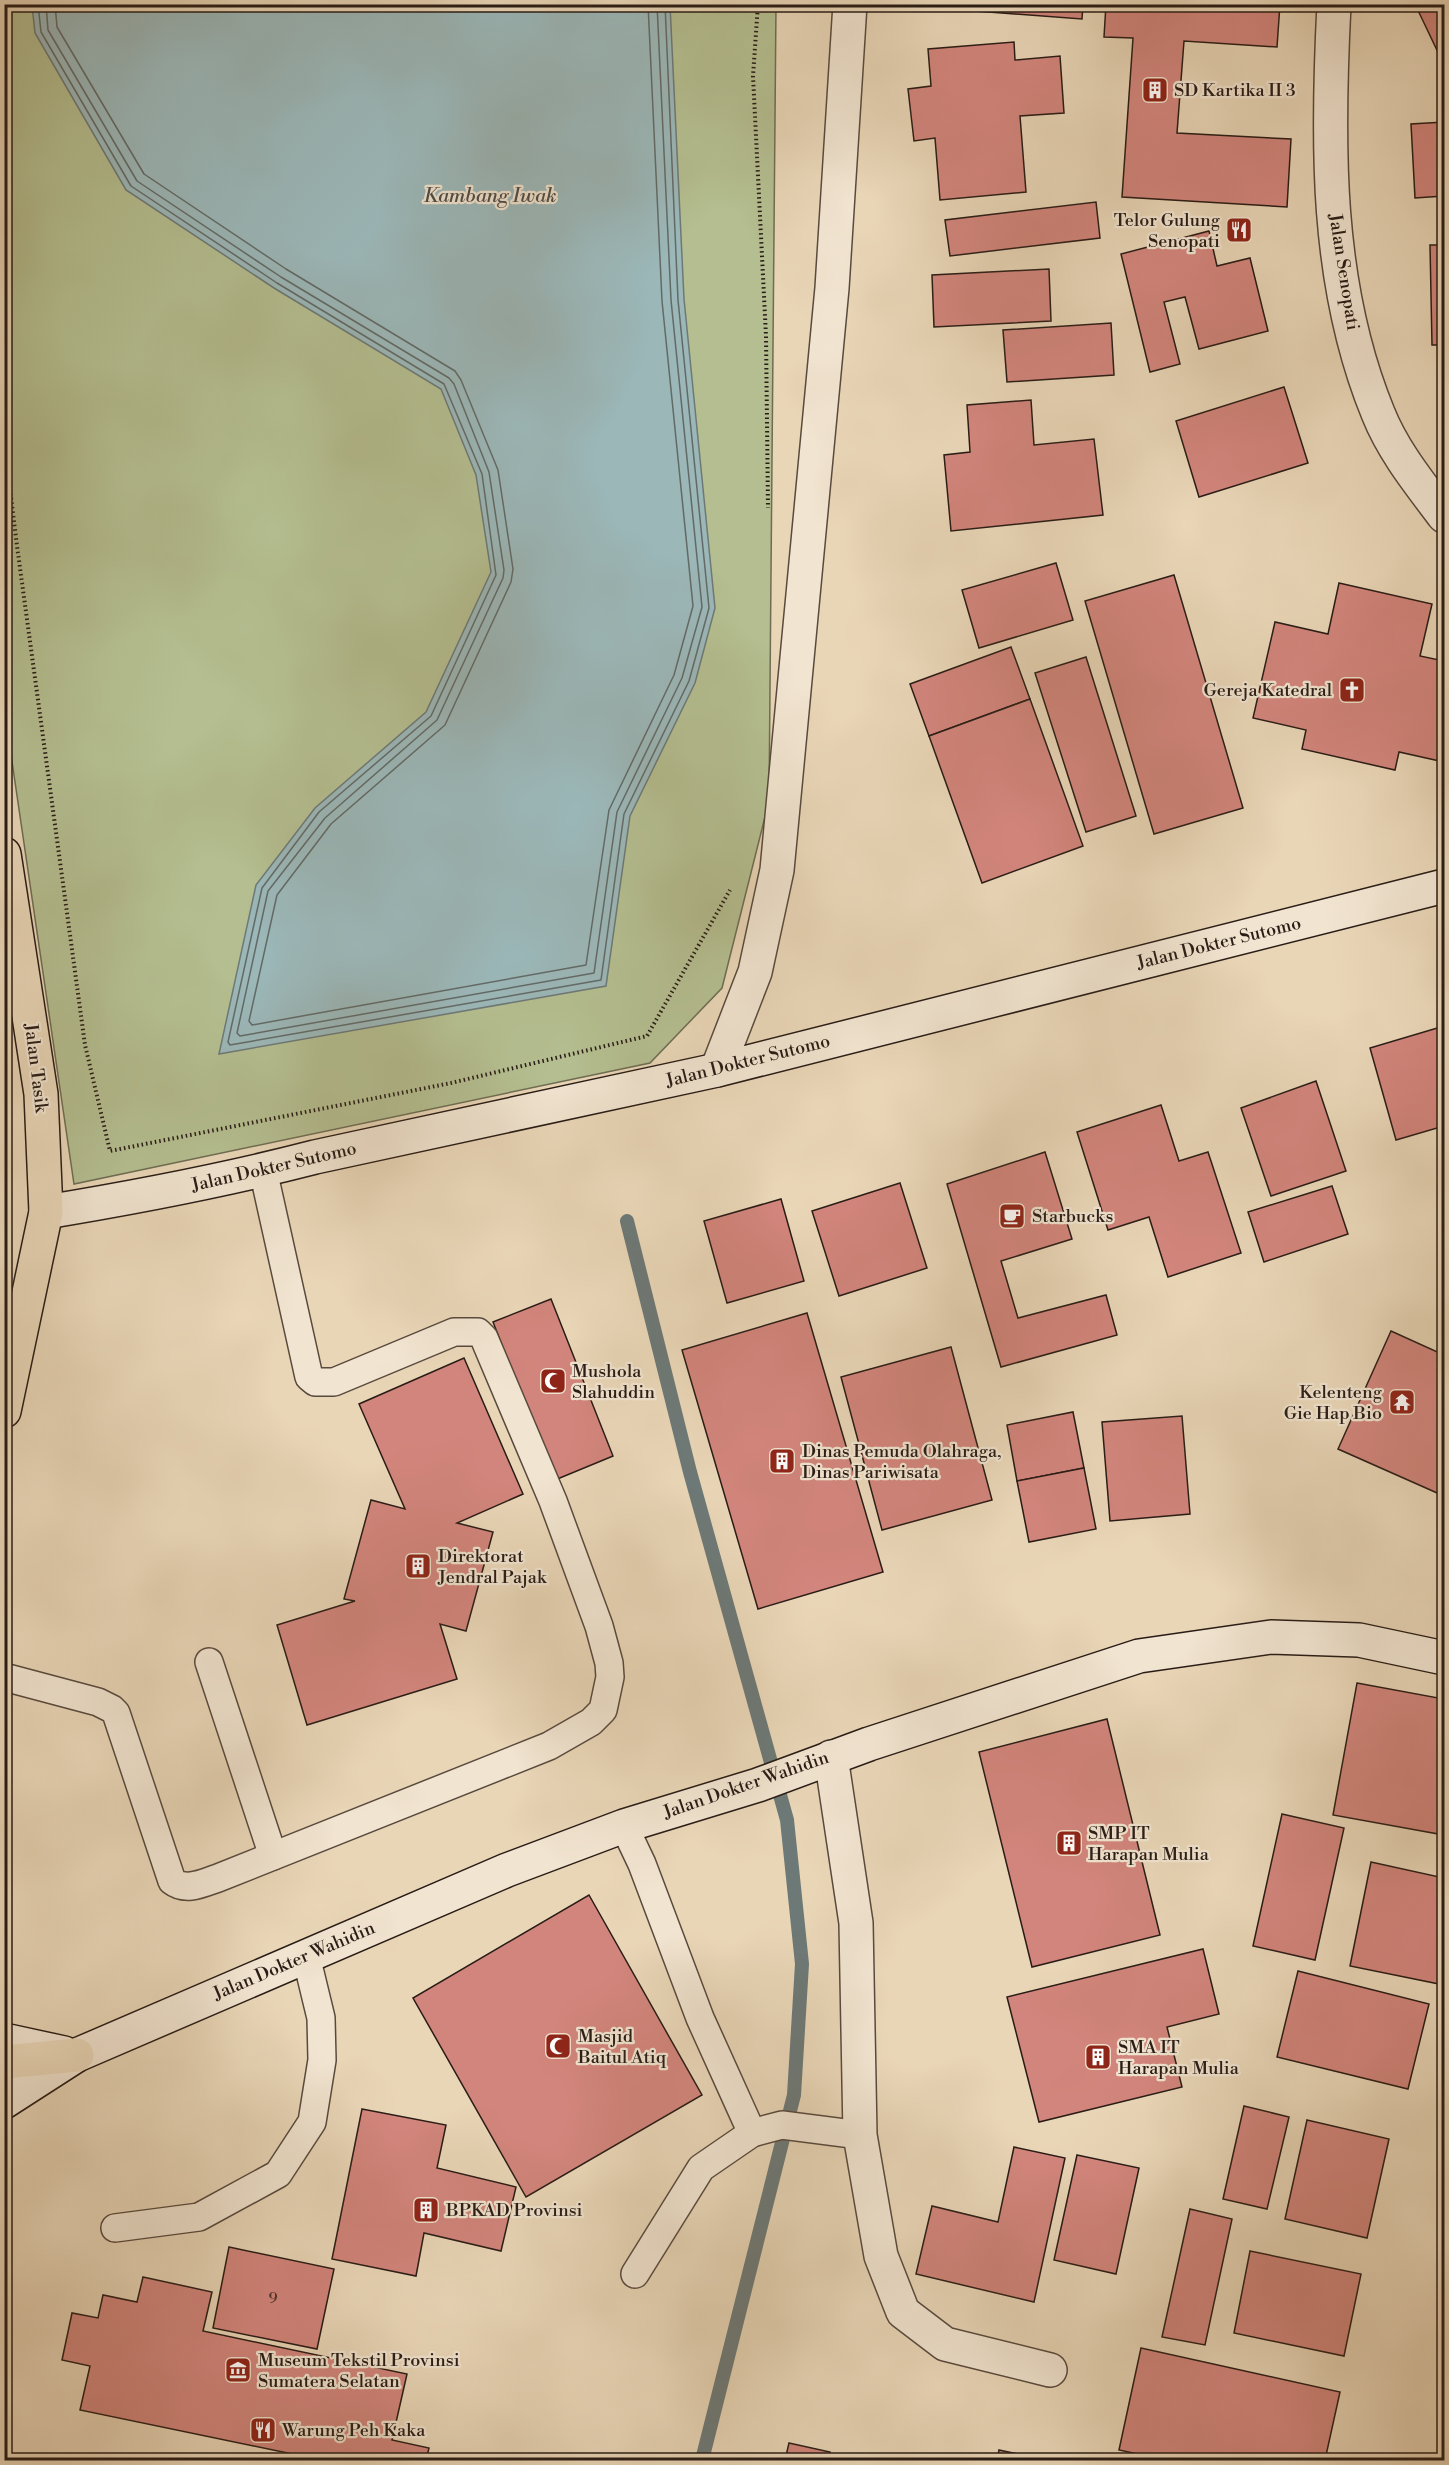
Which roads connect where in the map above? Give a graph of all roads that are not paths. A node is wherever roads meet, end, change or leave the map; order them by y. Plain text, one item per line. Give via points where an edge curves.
1 (850, 4) edge
2 (1334, 4) edge
3 (1444, 516) edge
4 (4, 854) edge
5 (1444, 885) edge
6 (717, 1070) junction
7 (263, 1170) junction
8 (46, 1212) junction
9 (4, 1411) edge
10 (1444, 1658) edge
11 (209, 1662) dead end
12 (4, 1677) edge
13 (831, 1757) junction
14 (624, 1826) junction
15 (273, 1856) junction
16 (306, 1956) junction
17 (4, 2040) edge
18 (77, 2055) junction
19 (4, 2062) edge
20 (4, 2102) edge
21 (752, 2133) junction
22 (860, 2135) junction
23 (115, 2228) dead end
24 (635, 2274) dead end
25 (1050, 2370) dead end

1 - 6 street via 832,288 777,870 755,972
2 - 3 street, Jalan Senopati via 1330,91 1333,195 1345,304 1378,415 1405,463
4 - 8 main road, Jalan Tasik via 41,1094
5 - 6 street, Jalan Dokter Sutomo
6 - 7 street, Jalan Dokter Sutomo
7 - 8 street, Jalan Dokter Sutomo
7 - 15 lane via 309,1377 315,1382 334,1382 454,1332 478,1332 484,1338 553,1501 599,1626 610,1677 603,1710 591,1722 549,1746
8 - 9 main road, Jalan Tasik
10 - 13 street, Jalan Dokter Wahidin via 1359,1640 1271,1636 1139,1656
11 - 15 lane
12 - 15 lane via 98,1702 116,1713 172,1881 179,1886 190,1887
13 - 14 street, Jalan Dokter Wahidin via 758,1785
13 - 22 street via 856,1923
14 - 16 street, Jalan Dokter Wahidin via 507,1870
14 - 21 lane via 700,2018
16 - 18 street, Jalan Dokter Wahidin
16 - 23 lane via 321,2018 322,2060 312,2122 278,2175 199,2217
17 - 18 street
18 - 19 main road
18 - 20 street, Jalan Dokter Wahidin
21 - 22 lane via 782,2125
21 - 24 lane via 701,2168
22 - 25 street via 880,2256 903,2312 945,2344

